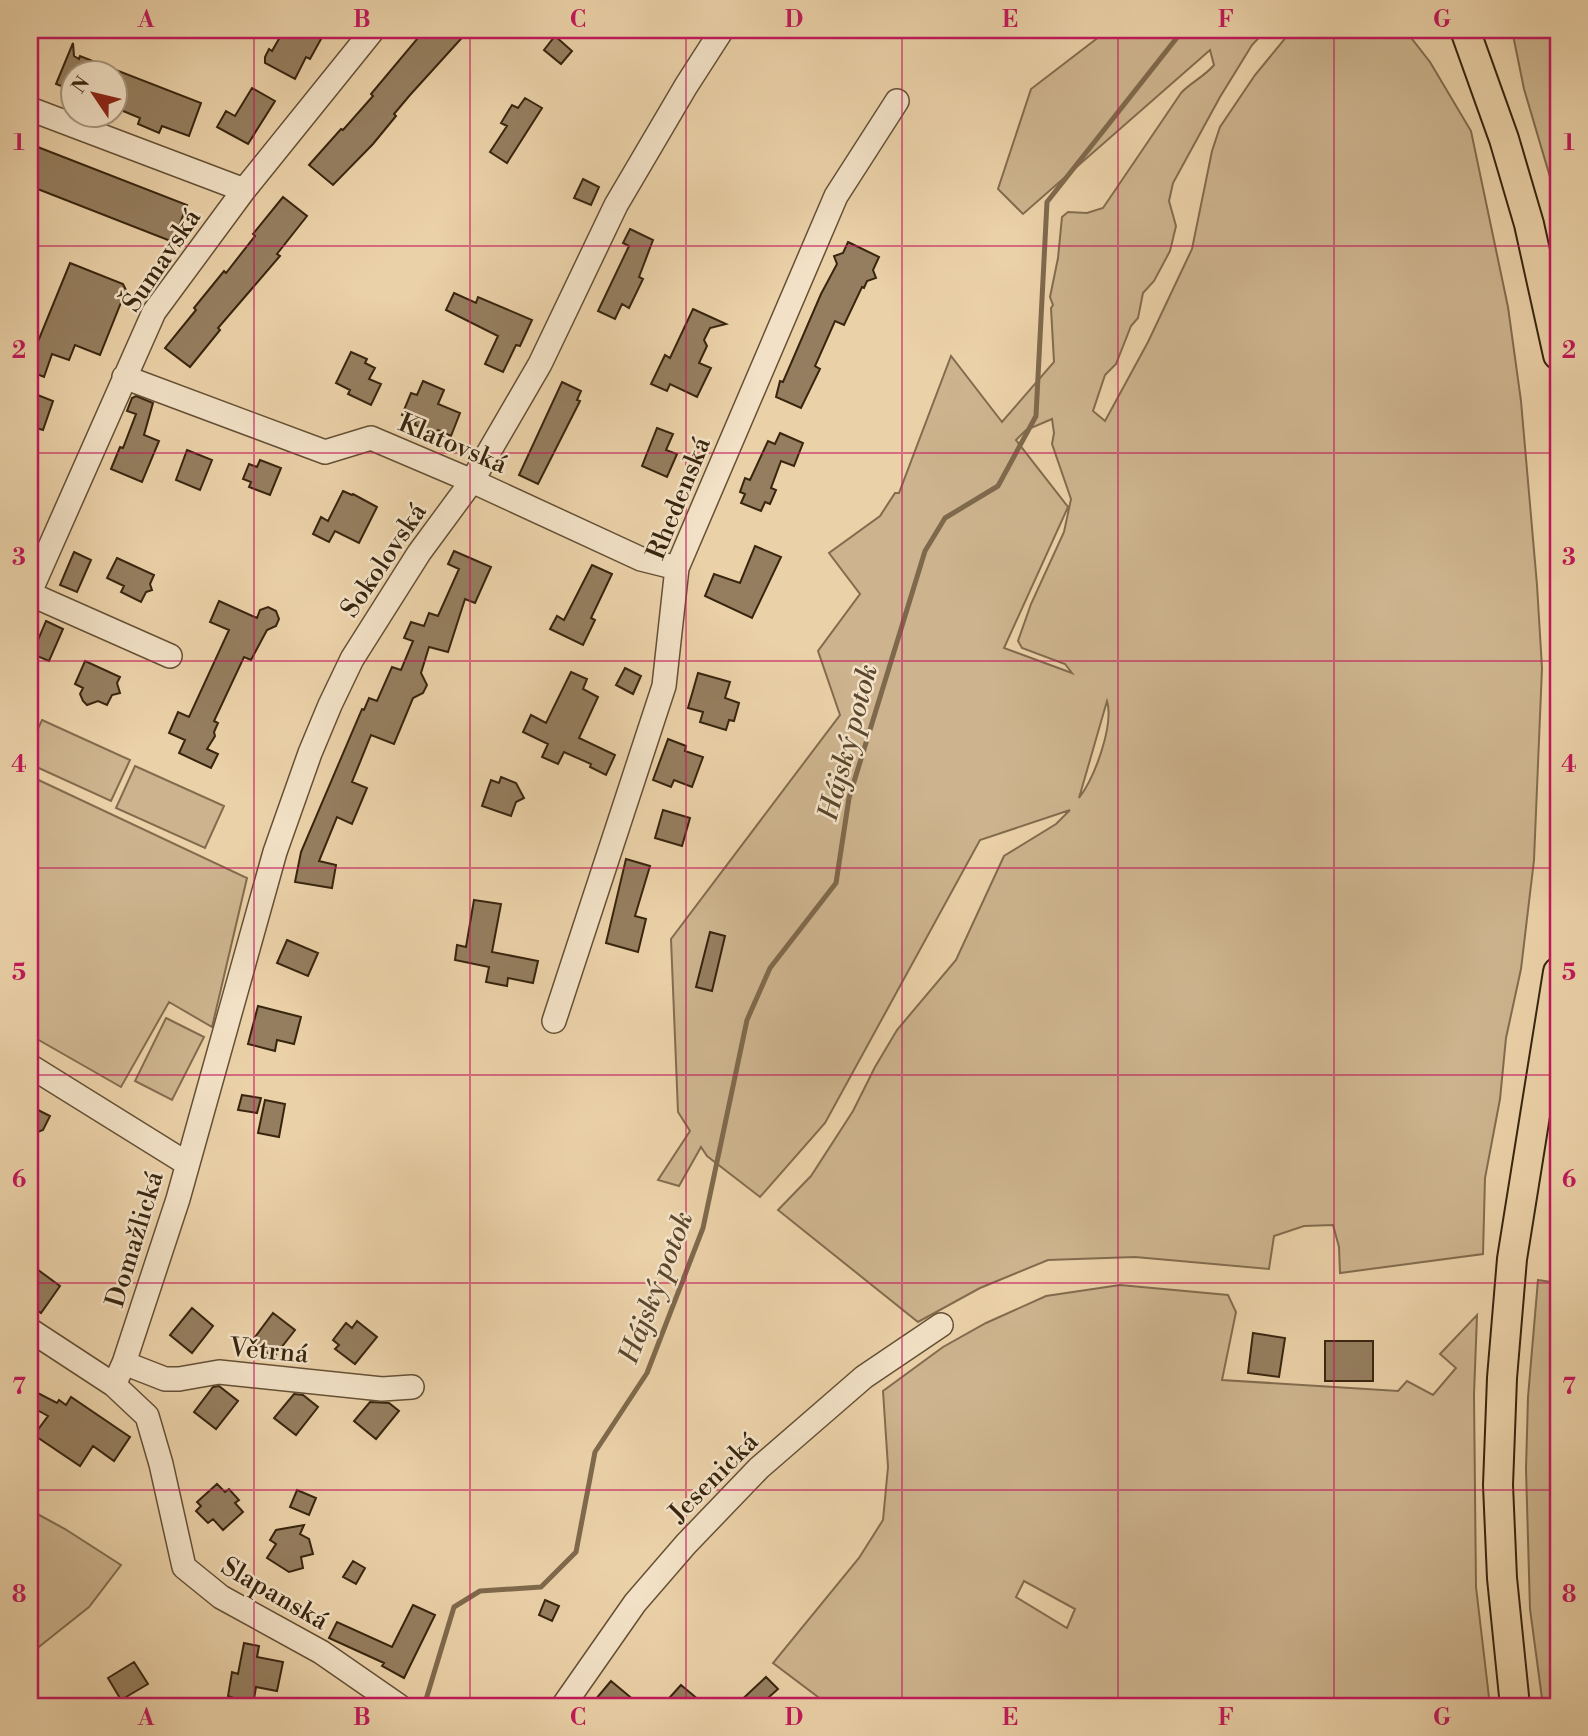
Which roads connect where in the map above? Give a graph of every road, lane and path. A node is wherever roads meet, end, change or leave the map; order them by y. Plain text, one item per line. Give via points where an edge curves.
1 (373, 30) edge
2 (722, 30) edge
3 (1465, 30) edge
4 (897, 101) dead end
5 (30, 109) edge
6 (244, 190) junction
7 (1558, 355) edge
8 (124, 377) junction
9 (472, 481) junction
10 (677, 568) junction
11 (30, 593) edge
12 (170, 656) dead end
13 (1558, 972) edge
14 (554, 1021) dead end
15 (30, 1066) edge
16 (186, 1163) junction
17 (941, 1325) dead end
18 (30, 1330) edge
19 (124, 1363) junction
20 (114, 1385) junction
21 (412, 1387) dead end
22 (399, 1706) edge
23 (563, 1706) edge
24 (1515, 1706) edge

1 - 6 street, Šumavská
2 - 9 street, Sokolovská via 617,205 540,364
3 - 7 main road via 1515,176
4 - 10 street, Rhedenská via 836,196
5 - 6 street
6 - 8 street, Šumavská via 154,313
8 - 9 street, Klatovská via 325,452 371,438
8 - 11 street, Šumavská
9 - 10 street, Klatovská via 641,559
9 - 16 street, Sokolovská via 419,553 352,659 330,705 275,852
10 - 14 street, Rhedenská via 664,686
11 - 12 street
13 - 24 main road via 1512,1259 1502,1378 1498,1485
15 - 16 street, Domažlická
16 - 19 street, Domažlická
17 - 23 street, Jesenická via 864,1377 759,1468 635,1604
18 - 20 street
19 - 20 street, Domažlická
19 - 21 street, Větrná via 165,1379 219,1372 382,1389
20 - 22 street, Slapanská via 147,1416 184,1567 221,1597 321,1652

